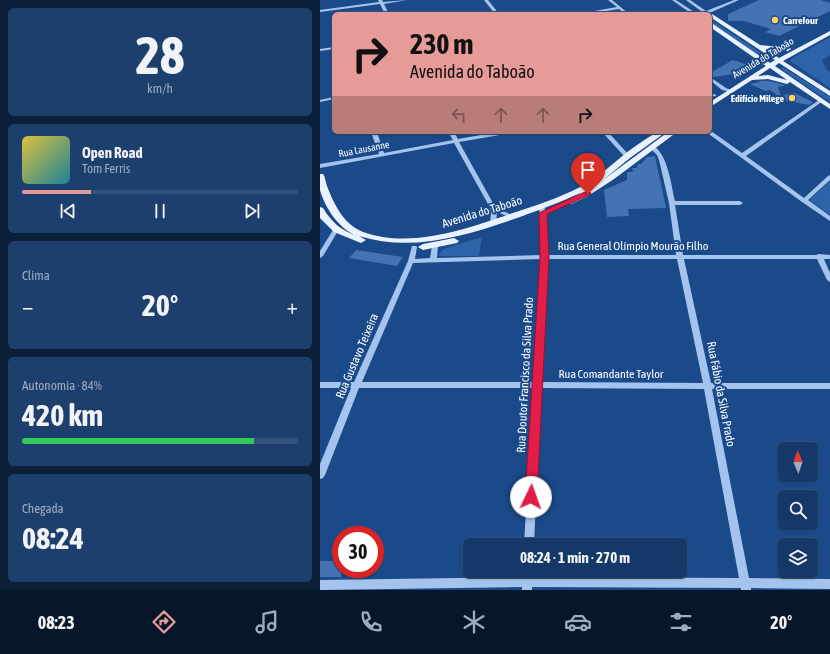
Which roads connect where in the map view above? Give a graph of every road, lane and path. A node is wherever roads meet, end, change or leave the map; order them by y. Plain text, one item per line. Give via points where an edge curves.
1 (405, 0) edge
2 (486, 0) edge
3 (610, 0) edge
4 (674, 0) edge
5 (688, 0) edge
6 (737, 0) edge
7 (381, 1) edge
8 (620, 8) junction
9 (320, 11) edge
10 (386, 12) edge
11 (495, 12) edge
12 (593, 12) edge
13 (625, 12) edge
14 (692, 12) edge
15 (704, 12) edge
16 (711, 12) edge
17 (712, 17) edge
18 (712, 25) edge
19 (830, 28) edge
20 (830, 33) edge
21 (752, 44) junction
22 (332, 48) edge
23 (320, 50) edge
24 (788, 50) junction
25 (776, 59) junction
26 (767, 64) junction
27 (750, 78) junction
28 (712, 79) edge
29 (800, 86) junction
30 (728, 90) junction
31 (830, 94) edge
32 (712, 96) edge
33 (332, 98) edge
34 (320, 101) edge
35 (821, 101) junction
36 (712, 104) edge
37 (830, 107) edge
38 (375, 134) edge
39 (452, 134) edge
40 (495, 134) edge
41 (607, 134) edge
42 (659, 134) edge
43 (671, 134) edge
44 (712, 134) edge
45 (457, 141) junction
46 (652, 147) junction
47 (382, 154) junction
48 (627, 156) junction
49 (742, 156) junction
50 (320, 166) edge
51 (320, 176) edge
52 (830, 177) edge
53 (804, 201) junction
54 (672, 203) junction
55 (740, 203) dead end
56 (491, 204) junction
57 (542, 209) junction
58 (320, 210) edge
59 (511, 216) junction
60 (830, 219) edge
61 (492, 222) junction
62 (335, 231) junction
63 (435, 246) junction
64 (414, 247) junction
65 (320, 256) edge
66 (819, 256) junction
67 (544, 257) junction
68 (830, 257) edge
69 (680, 258) junction
70 (433, 260) junction
71 (411, 261) junction
72 (830, 280) edge
73 (320, 385) edge
74 (537, 385) junction
75 (356, 386) junction
76 (830, 386) edge
77 (708, 387) junction
78 (320, 474) edge
79 (529, 538) edge
80 (830, 584) edge
81 (320, 585) edge
82 (527, 586) edge
83 (745, 587) edge

1 - 7 street
2 - 11 street
3 - 8 street
4 - 14 street
5 - 15 street
6 - 16 street
7 - 9 street
7 - 10 street
8 - 12 street
8 - 13 street
17 - 21 main road
18 - 26 main road
19 - 24 main road, Avenida do Taboão
20 - 25 main road, Avenida do Taboão
21 - 24 main road
21 - 25 main road
22 - 23 street
24 - 25 main road, Avenida do Taboão
25 - 26 main road, Avenida do Taboão
25 - 31 main road
26 - 27 main road, Avenida do Taboão
26 - 29 main road
26 - 30 main road, Avenida do Taboão
27 - 29 main road via 776,78
27 - 30 main road, Avenida do Taboão
28 - 30 street
29 - 35 main road
30 - 32 main road, Avenida do Taboão
30 - 36 main road, Avenida do Taboão
33 - 34 street
35 - 37 main road
35 - 49 street
38 - 47 street
39 - 45 street
40 - 45 street, Rua Lausanne
41 - 48 street
42 - 48 main road, Avenida do Taboão
43 - 46 main road, Avenida do Taboão
44 - 49 street
45 - 47 street, Rua Lausanne
45 - 56 street
46 - 54 street, Rua Fábio da Silva Prado via 662,160
46 - 57 main road, Avenida do Taboão via 588,194
47 - 50 street, Rua Lausanne
48 - 57 main road, Avenida do Taboão via 592,183
49 - 53 street
51 - 61 main road, Avenida do Taboão via 333,209 341,221 363,235 405,241 425,240 445,237
52 - 53 street
53 - 60 street
54 - 55 street
54 - 69 street, Rua Fábio da Silva Prado
56 - 59 street
56 - 61 street via 494,213
57 - 59 main road, Avenida do Taboão
57 - 63 main road, Avenida do Taboão via 469,237
57 - 67 street, Rua Doutor Francisco da Silva Prado
58 - 62 main road
59 - 61 main road, Avenida do Taboão
62 - 64 main road, Avenida do Taboão via 369,243
62 - 65 street
63 - 64 main road, Avenida do Taboão
63 - 70 street
64 - 71 street, Rua Gustavo Teixeira
66 - 68 street, Rua General Olímpio Mourão Filho
66 - 69 street, Rua General Olímpio Mourão Filho
66 - 72 street
67 - 69 street, Rua General Olímpio Mourão Filho
67 - 70 street, Rua General Olímpio Mourão Filho
67 - 74 street, Rua Doutor Francisco da Silva Prado
69 - 77 street, Rua Fábio da Silva Prado
70 - 71 street, Rua General Olímpio Mourão Filho
71 - 75 street, Rua Gustavo Teixeira
73 - 75 street, Rua Comandante Taylor
74 - 75 street, Rua Comandante Taylor
74 - 77 street, Rua Comandante Taylor
74 - 79 street, Rua Doutor Francisco da Silva Prado
75 - 78 street, Rua Gustavo Teixeira
76 - 77 street, Rua Comandante Taylor
77 - 83 street, Rua Fábio da Silva Prado
80 - 83 street
81 - 82 street
82 - 83 street

